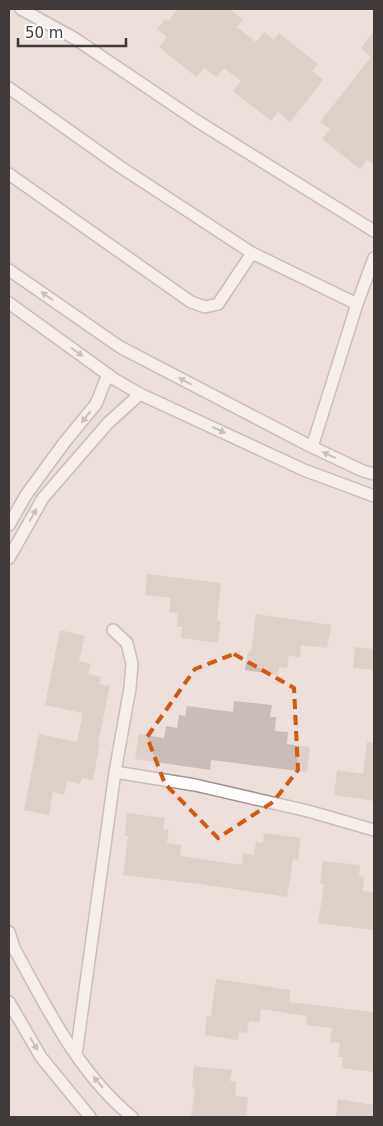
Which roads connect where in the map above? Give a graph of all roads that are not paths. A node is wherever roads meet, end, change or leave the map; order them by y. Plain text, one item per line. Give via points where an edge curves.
1 (21, 9) edge
2 (9, 88) edge
3 (9, 174) edge
4 (374, 231) edge
5 (252, 252) junction
6 (374, 258) edge
7 (9, 270) edge
8 (9, 303) edge
9 (356, 304) junction
10 (108, 374) junction
11 (140, 394) junction
12 (312, 447) junction
13 (374, 474) edge
14 (374, 496) edge
15 (9, 526) edge
16 (9, 558) edge
17 (113, 630) dead end
18 (115, 772) junction
19 (374, 830) edge
20 (9, 932) edge
21 (9, 1002) edge
22 (76, 1055) junction
23 (82, 1114) edge
24 (132, 1117) edge

1 - 4 street via 74,38
2 - 5 street via 119,166
3 - 5 street via 191,302 205,307 218,304
5 - 9 street
6 - 9 street
12 -> 7 street via 120,347
8 -> 10 street
9 - 12 street
10 - 11 street
10 -> 15 street via 96,404 26,495
11 -> 14 street via 304,470
16 -> 11 street via 43,498 97,434
13 -> 12 street
17 - 18 street via 127,644 132,664
18 - 19 street via 195,785
18 - 22 street
20 - 22 street via 14,948
21 -> 23 street via 41,1056
24 -> 22 street via 118,1106

